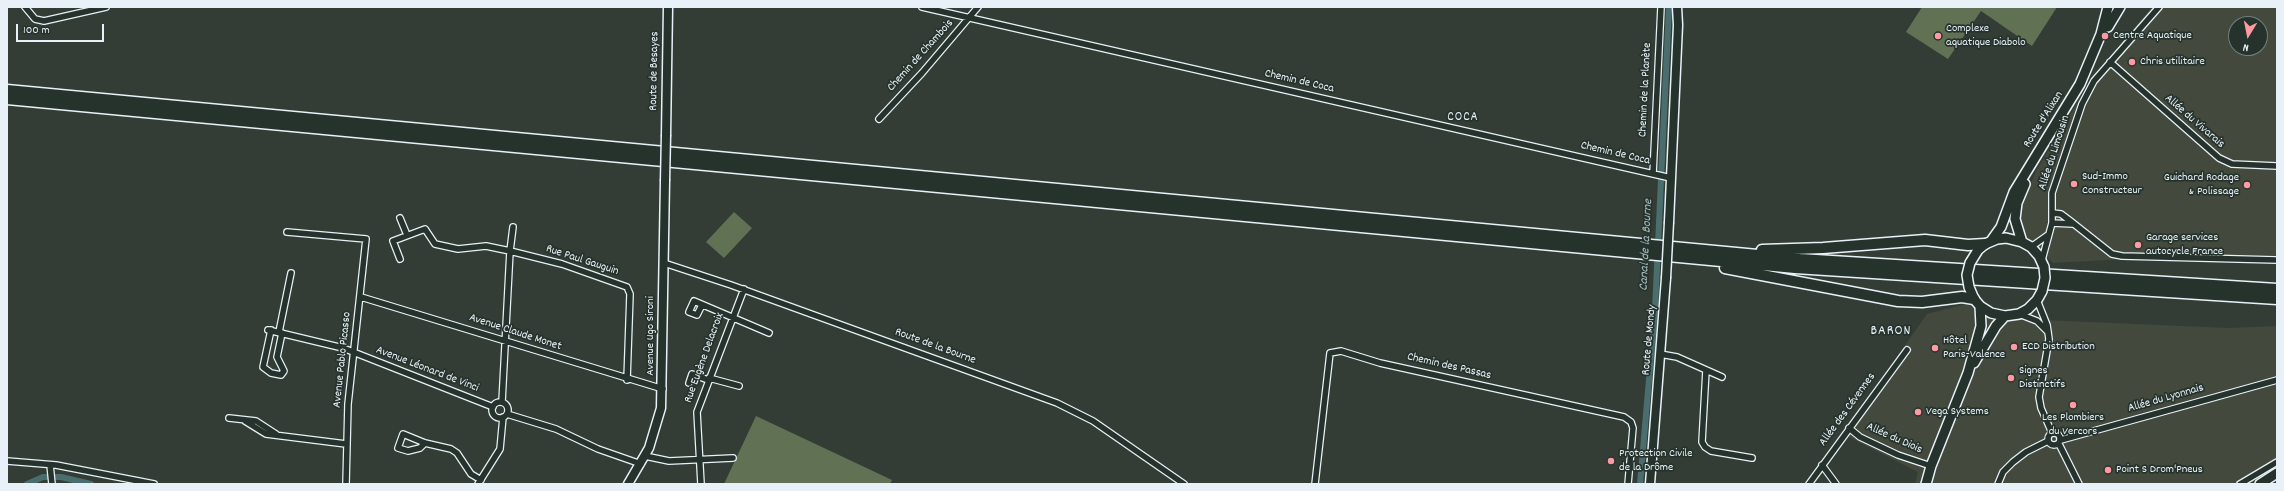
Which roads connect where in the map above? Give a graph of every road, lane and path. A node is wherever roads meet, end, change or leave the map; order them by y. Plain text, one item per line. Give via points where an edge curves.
1 (25, 7) edge
2 (106, 7) edge
3 (668, 7) edge
4 (922, 7) edge
5 (978, 7) edge
6 (1661, 7) edge
7 (1677, 7) edge
8 (2108, 7) edge
9 (2120, 7) edge
10 (2159, 7) edge
11 (970, 18) junction
12 (2110, 62) junction
13 (7, 90) edge
14 (7, 99) edge
15 (879, 119) dead end
16 (2277, 166) edge
17 (1656, 175) junction
18 (1669, 177) junction
19 (665, 181) joint
20 (2052, 213) junction
21 (400, 218) dead end
22 (2052, 223) junction
23 (2074, 224) junction
24 (513, 227) dead end
25 (287, 232) dead end
26 (407, 235) junction
27 (2048, 235) junction
28 (2022, 242) junction
29 (1988, 243) junction
30 (2031, 247) junction
31 (1705, 250) junction
32 (510, 251) junction
33 (1643, 254) junction
34 (400, 259) dead end
35 (2277, 260) edge
36 (664, 263) junction
37 (2043, 264) junction
38 (291, 273) dead end
39 (744, 289) junction
40 (2277, 289) edge
41 (361, 297) junction
42 (2277, 299) edge
43 (2037, 300) junction
44 (1977, 302) junction
45 (702, 305) junction
46 (2019, 314) junction
47 (2005, 316) junction
48 (732, 318) junction
49 (280, 332) junction
50 (2048, 332) junction
51 (769, 333) dead end
52 (505, 341) junction
53 (1907, 350) dead end
54 (353, 354) junction
55 (1660, 354) junction
56 (1706, 370) junction
57 (1968, 373) junction
58 (1722, 377) dead end
59 (709, 379) junction
60 (627, 380) junction
61 (2277, 380) edge
62 (689, 383) dead end
63 (740, 386) dead end
64 (663, 389) junction
65 (502, 402) junction
66 (493, 407) junction
67 (505, 415) junction
68 (229, 418) dead end
69 (1849, 428) junction
70 (2052, 433) junction
71 (2048, 441) junction
72 (2060, 442) junction
73 (426, 443) dead end
74 (346, 444) junction
75 (645, 456) junction
76 (733, 458) dead end
77 (1752, 458) dead end
78 (7, 461) edge
79 (700, 461) junction
80 (2277, 462) edge
81 (641, 464) junction
82 (1822, 465) junction
83 (1931, 466) junction
84 (50, 467) junction
85 (2277, 474) edge
86 (479, 482) edge
87 (52, 484) edge
88 (154, 484) edge
89 (346, 484) edge
90 (628, 484) edge
91 (701, 484) edge
92 (1184, 484) edge
93 (1314, 484) edge
94 (1628, 484) edge
95 (1650, 484) edge
96 (1809, 484) edge
97 (1836, 484) edge
98 (1926, 484) edge
99 (1998, 484) edge
100 (2079, 484) edge
101 (2240, 484) edge
102 (2260, 484) edge

1 - 2 street via 35,19 44,21
3 - 19 street, Route de Besayes, bridge
4 - 11 street, Chemin de Coca
5 - 11 street, Chemin de Chambois
6 - 17 street, Chemin de la Planète
7 - 18 street, Route de Mondy
8 - 29 main road, Route d'Alixan via 2101,34 2080,84 2014,192 2001,227
9 - 28 main road, Route d'Alixan via 2111,20 2078,98 2022,189 2014,219
10 - 12 street, Allée du Limousin
11 - 15 street, Chemin de Chambois
11 - 17 street, Chemin de Coca
12 - 16 street, Allée du Vivarais via 2219,158 2232,164
12 - 20 street, Allée du Limousin via 2094,81 2082,104 2052,193
13 - 31 highway
14 - 33 highway
17 - 18 street, Chemin de Coca
18 - 55 street, Route de Mondy, bridge via 1669,222
19 - 36 street, Avenue Ugo Sironi
20 - 22 street, Allée du Limousin
20 - 23 street via 2061,214
21 - 26 street
22 - 23 street
22 - 27 street, Allée du Limousin
23 - 35 street via 2112,254 2122,256
24 - 32 street
25 - 41 street, Avenue Pablo Picasso via 366,239
26 - 32 street via 425,229 435,244 458,249 486,246
26 - 34 street via 393,241
27 - 30 street
27 - 37 street, Allée du Limousin
28 - 29 main road via 2006,238
28 - 30 main road
29 - 31 highway via 1968,245 1925,240 1817,249
29 - 44 main road, bridge via 1978,250 1967,274 1969,287
30 - 37 main road
31 - 40 highway via 1800,259
32 - 52 street
32 - 60 street, Rue Paul Gauguin via 562,264 627,287 630,294
33 - 42 highway via 1795,268
33 - 44 highway via 1898,301 1922,302 1962,297
36 - 39 street, Route de la Bourne
36 - 64 street, Avenue Ugo Sironi
37 - 43 main road, bridge via 2045,278
38 - 49 street
39 - 48 street, Rue Eugène Delacroix
39 - 92 street, Route de la Bourne via 1057,402 1093,421
41 - 52 street, Avenue Claude Monet
41 - 54 street, Avenue Pablo Picasso
43 - 46 main road
43 - 50 street via 2046,320
44 - 47 main road via 1992,313
44 - 57 main road via 1982,326
45 - 45 street via 694,301 689,312 697,315
45 - 48 street
46 - 47 main road
46 - 50 street via 2036,321
47 - 57 main road via 1996,326
48 - 51 street
48 - 59 street, Rue Eugène Delacroix
49 - 49 street, Avenue Léonard de Vinci via 277,357 284,371 282,375 271,373 263,367 269,330
49 - 54 street, Avenue Léonard de Vinci via 343,348
50 - 70 street via 2049,346 2039,397
52 - 60 street, Avenue Claude Monet
52 - 65 street
53 - 69 street, Allée des Cévennes
54 - 66 street, Avenue Léonard de Vinci
54 - 74 street, Avenue Pablo Picasso
55 - 56 street via 1677,357
55 - 95 street, Route de Mondy
56 - 58 street
56 - 77 street via 1702,442 1704,447
57 - 83 main road
59 - 62 street via 692,374
59 - 63 street
59 - 79 street, Rue Eugène Delacroix via 697,412
60 - 64 street, Avenue Claude Monet
61 - 72 street, Allée du Lyonnais
64 - 75 street, Avenue Ugo Sironi via 658,423
65 - 66 street via 496,403
65 - 67 street via 507,406
66 - 67 street via 494,415
67 - 81 street via 556,429
67 - 86 street via 500,449
68 - 74 street via 256,421 276,434
69 - 82 street, Allée des Cévennes
69 - 83 street, Allée du Diois via 1860,437 1898,455
70 - 71 street
70 - 72 street via 2059,434
71 - 72 street via 2052,445
71 - 99 street via 2013,462
72 - 100 street
73 - 86 street via 457,453
74 - 89 street, Avenue Pablo Picasso
75 - 79 street via 669,461
75 - 81 street, Avenue Ugo Sironi
76 - 79 street
78 - 84 street
79 - 91 street, Rue Eugène Delacroix
80 - 101 street
81 - 90 street, Avenue Ugo Sironi
82 - 96 street, Allée des Cévennes
82 - 97 street
83 - 98 main road
84 - 87 street
84 - 88 street
85 - 102 main road
93 - 94 street, Chemin des Passas via 1330,353 1341,351 1624,417 1631,422 1633,428

